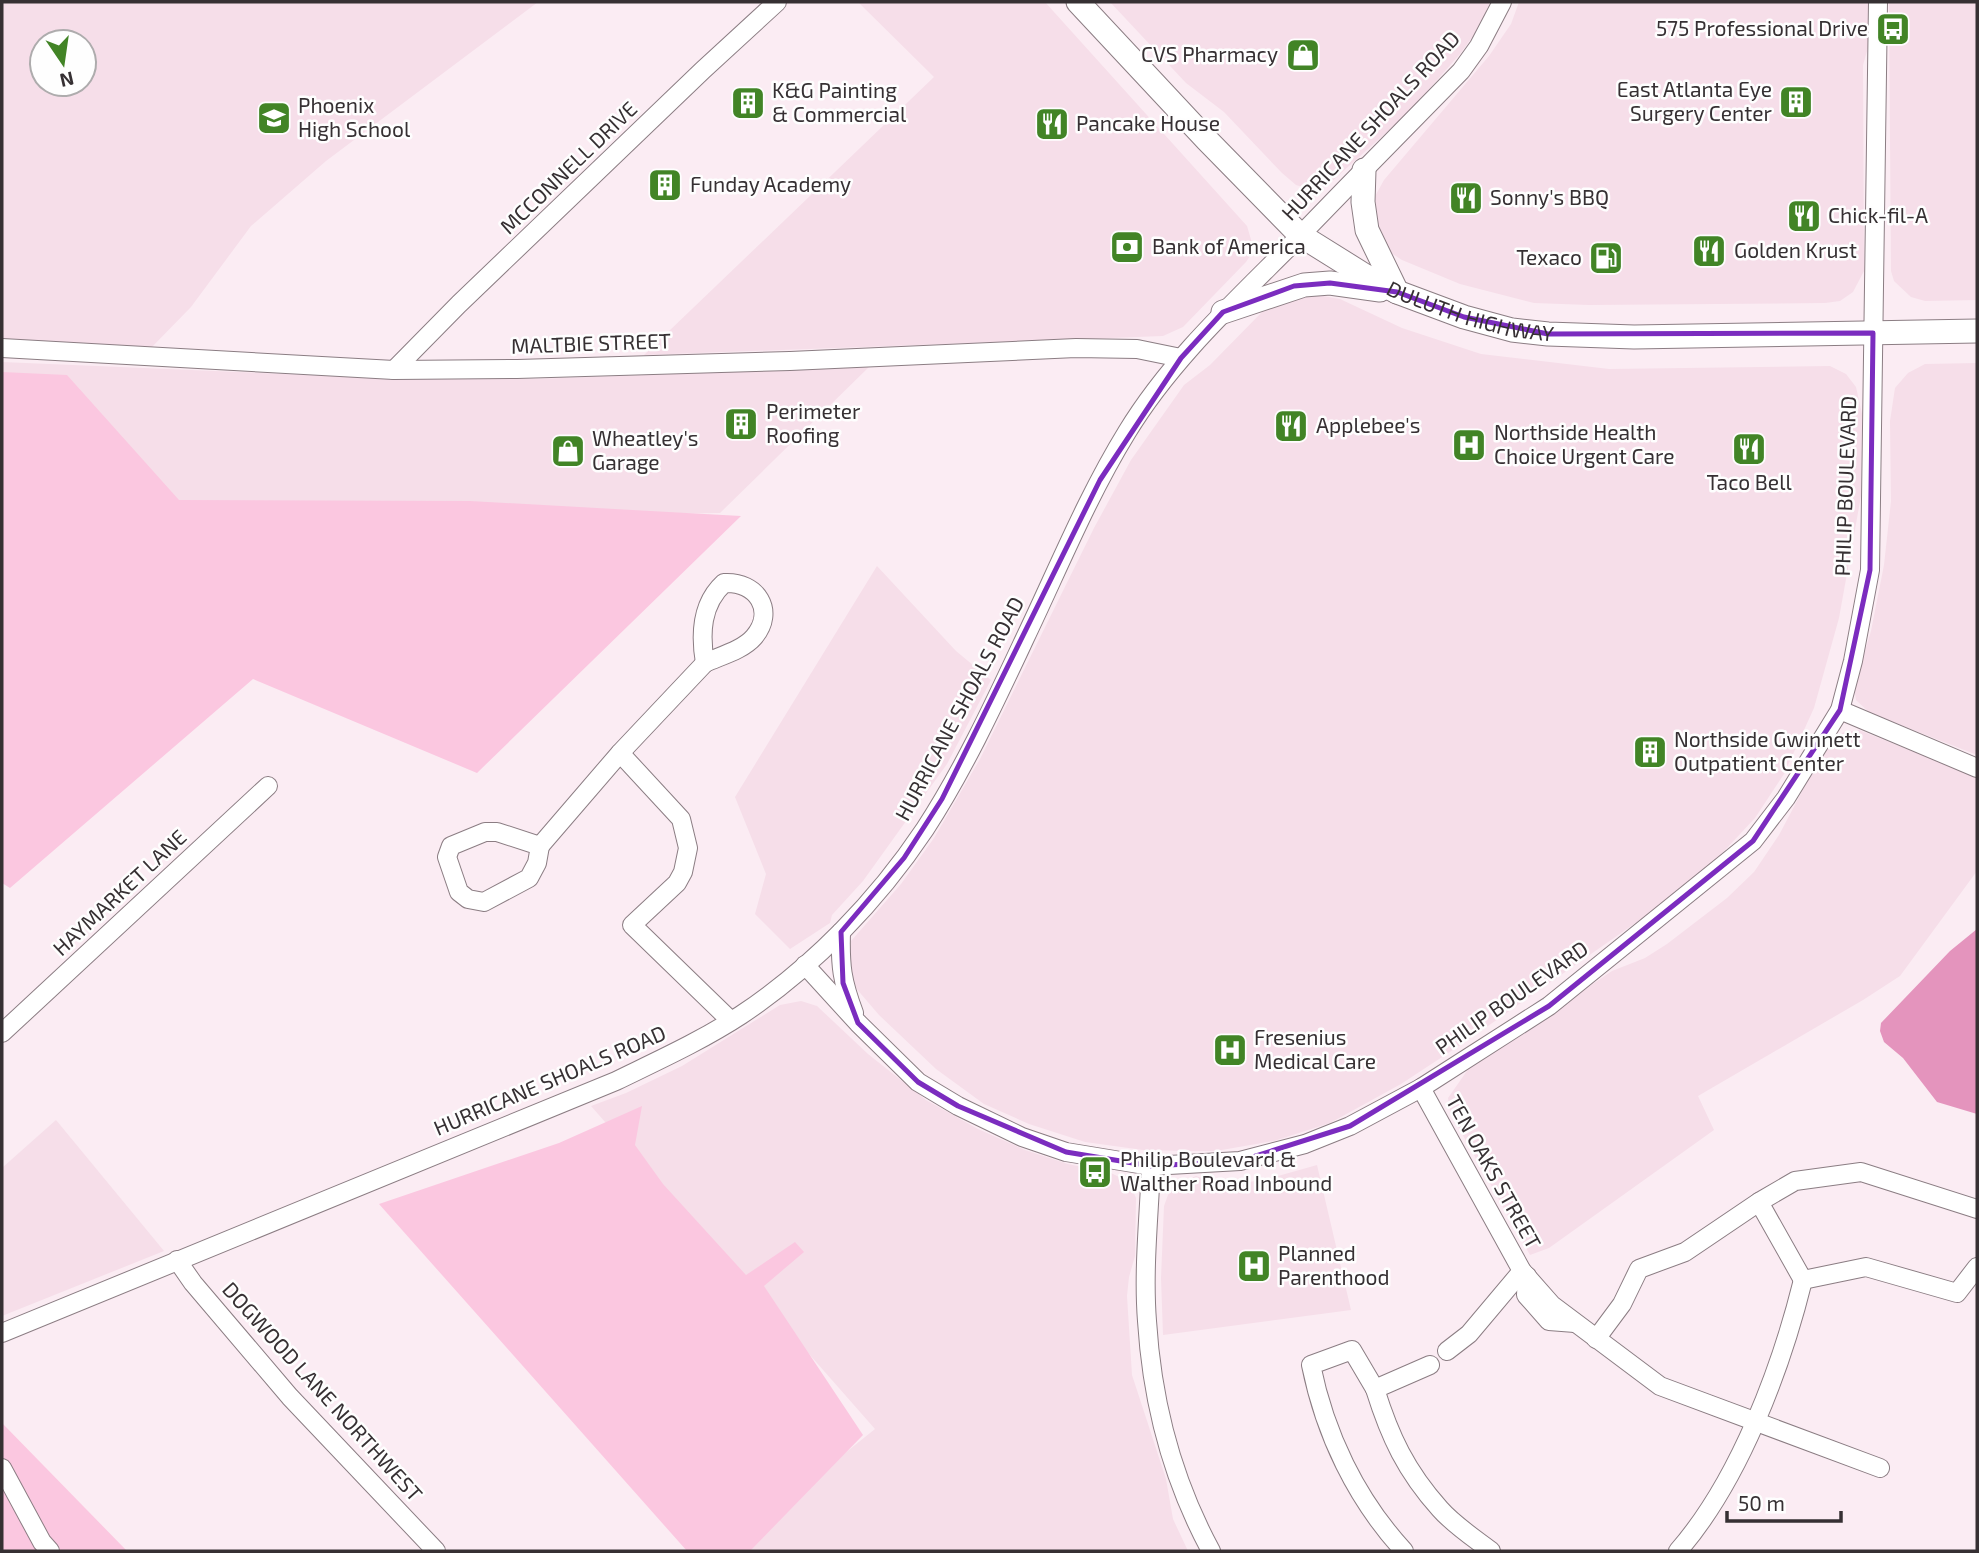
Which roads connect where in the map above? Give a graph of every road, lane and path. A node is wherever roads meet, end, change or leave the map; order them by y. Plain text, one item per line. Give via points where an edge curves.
1 (777, 2) edge
2 (1078, 2) edge
3 (1502, 2) edge
4 (1878, 2) edge
5 (1364, 170) junction
6 (1300, 235) junction
7 (1397, 292) junction
8 (1223, 312) junction
9 (1977, 331) edge
10 (1873, 333) junction
11 (2, 348) edge
12 (1181, 358) junction
13 (394, 370) junction
14 (705, 663) junction
15 (1840, 710) junction
16 (620, 753) junction
17 (1977, 768) edge
18 (268, 786) dead end
19 (540, 846) junction
20 (841, 932) junction
21 (805, 965) junction
22 (731, 1021) junction
23 (858, 1023) junction
24 (2, 1034) edge
25 (1421, 1088) junction
26 (1151, 1166) junction
27 (1759, 1202) junction
28 (1977, 1209) edge
29 (177, 1260) junction
30 (1977, 1267) edge
31 (1525, 1274) junction
32 (1803, 1280) junction
33 (1544, 1297) junction
34 (1575, 1323) junction
35 (2, 1333) edge
36 (1596, 1339) junction
37 (1447, 1351) dead end
38 (1430, 1365) dead end
39 (1375, 1389) junction
40 (1755, 1421) junction
41 (2, 1468) edge
42 (1880, 1468) dead end
43 (1687, 1548) edge
44 (50, 1551) edge
45 (436, 1551) edge
46 (1211, 1551) edge
47 (1404, 1551) edge
48 (1490, 1551) edge

1 - 13 street, MCCONNELL DRIVE
2 - 6 main road, DULUTH HIGHWAY
3 - 5 street, HURRICANE SHOALS ROAD via 1461,71
4 - 10 street, PHILIP BOULEVARD
5 - 6 street, HURRICANE SHOALS ROAD
5 - 7 main road via 1367,230
6 - 7 main road, DULUTH HIGHWAY
6 - 8 street, HURRICANE SHOALS ROAD
7 - 8 main road via 1330,283 1304,285
7 - 10 main road, DULUTH HIGHWAY via 1493,325 1548,334
8 - 12 street, HURRICANE SHOALS ROAD
9 - 10 main road, DULUTH HIGHWAY
10 - 15 street, PHILIP BOULEVARD via 1870,570
11 - 13 street, MALTBIE STREET
12 - 13 street, MALTBIE STREET via 1137,349 1076,348 790,361
12 - 20 street, HURRICANE SHOALS ROAD via 1133,423 1107,468 942,799 904,858
14 - 14 street via 752,639 763,622 759,598 746,585 724,583 713,593 701,636
14 - 16 street
15 - 17 street
15 - 25 street, PHILIP BOULEVARD via 1786,799 1753,841 1549,1006
16 - 19 street
16 - 22 street via 681,819 688,848 677,883 632,925
18 - 24 street, HAYMARKET LANE
19 - 19 street via 528,878 484,902 458,892 447,857 451,846 485,832
20 - 21 street, HURRICANE SHOALS ROAD
20 - 23 street via 843,983
21 - 22 street, HURRICANE SHOALS ROAD
21 - 23 street, PHILIP BOULEVARD
22 - 29 street, HURRICANE SHOALS ROAD via 616,1081
23 - 26 street, PHILIP BOULEVARD via 918,1082 982,1119 1066,1152
25 - 26 street, PHILIP BOULEVARD via 1305,1144 1240,1161
25 - 31 street, TEN OAKS STREET
26 - 46 street via 1146,1281 1151,1363 1177,1472
27 - 28 street via 1795,1181 1861,1172
27 - 32 street
27 - 36 street via 1685,1252 1639,1269 1622,1304
29 - 35 street, HURRICANE SHOALS ROAD
29 - 45 street, DOGWOOD LANE NORTHWEST via 290,1397
30 - 32 street via 1957,1293 1866,1267
31 - 33 street via 1543,1279
31 - 37 street
32 - 40 street
33 - 34 street via 1562,1298
33 - 34 street via 1549,1321
34 - 36 street
36 - 40 street via 1660,1386
38 - 39 street
39 - 47 street via 1352,1350 1311,1365 1344,1466 1383,1528
39 - 48 street via 1407,1468 1441,1511
40 - 42 street
40 - 43 street via 1735,1467
41 - 44 street

